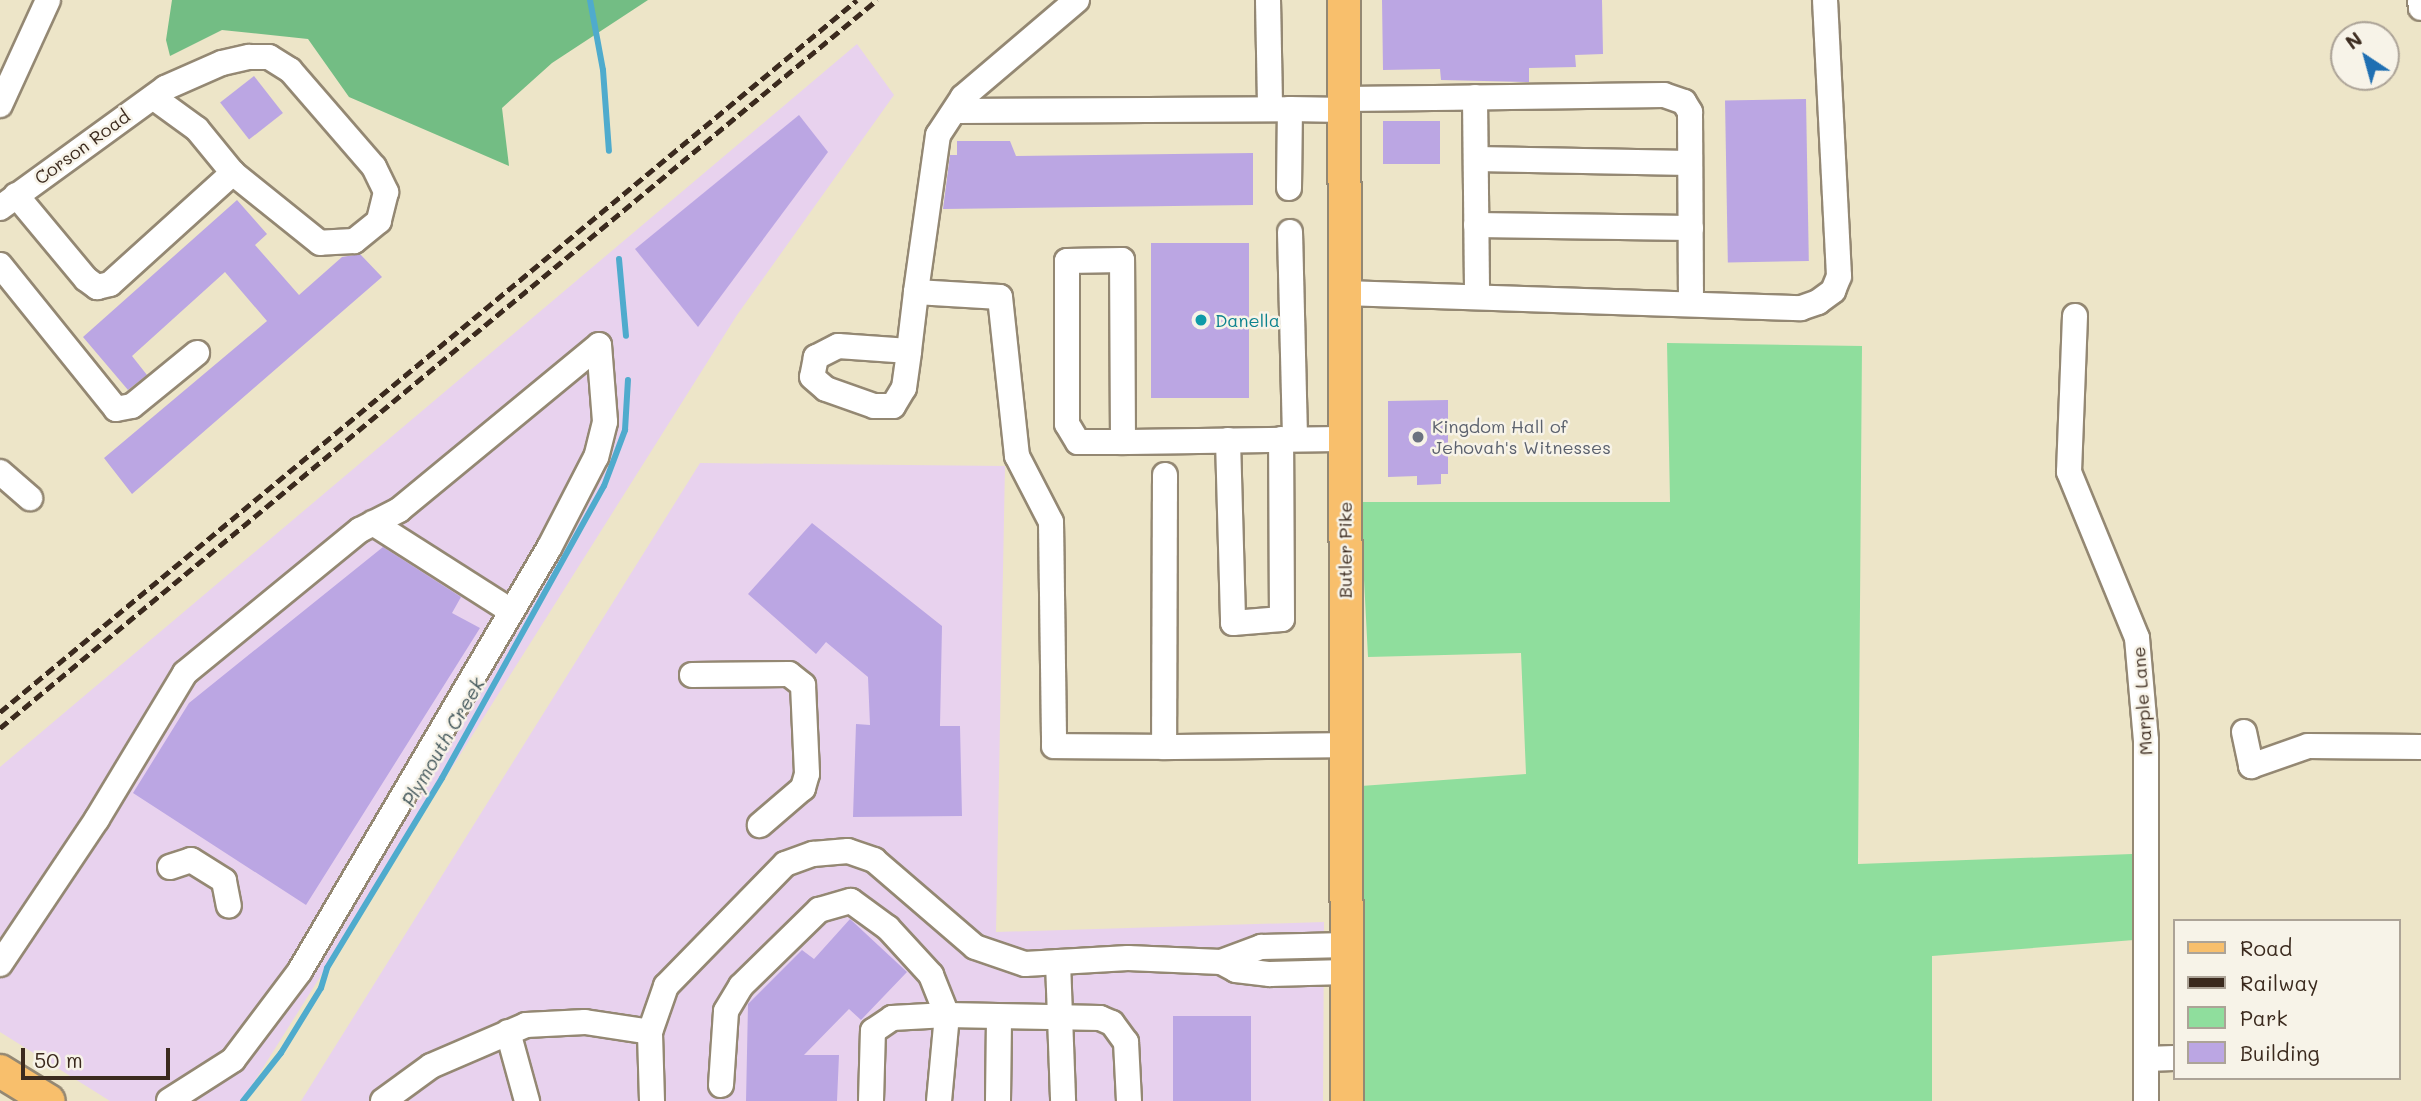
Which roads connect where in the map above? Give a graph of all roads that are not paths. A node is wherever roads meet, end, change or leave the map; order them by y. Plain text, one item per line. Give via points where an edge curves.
1 (48, 0) edge
2 (1077, 0) edge
3 (1268, 0) edge
4 (1344, 0) edge
5 (1825, 0) edge
6 (2420, 0) edge
7 (2421, 8) edge
8 (159, 92) junction
9 (1475, 97) junction
10 (0, 105) edge
11 (1344, 105) junction
12 (1280, 109) junction
13 (957, 111) junction
14 (1476, 159) junction
15 (1690, 163) junction
16 (233, 173) junction
17 (1289, 188) dead end
18 (8, 202) edge
19 (1476, 225) junction
20 (1691, 228) junction
21 (1290, 232) dead end
22 (0, 265) edge
23 (916, 292) junction
24 (1344, 293) junction
25 (1477, 298) junction
26 (1691, 304) junction
27 (2075, 316) dead end
28 (909, 351) dead end
29 (197, 353) dead end
30 (1288, 439) junction
31 (1345, 439) junction
32 (1228, 440) junction
33 (1123, 442) junction
34 (0, 471) edge
35 (1165, 475) dead end
36 (30, 498) dead end
37 (373, 523) junction
38 (511, 611) junction
39 (692, 675) dead end
40 (2244, 732) dead end
41 (1346, 745) junction
42 (1164, 747) junction
43 (2421, 747) edge
44 (760, 825) dead end
45 (170, 867) dead end
46 (229, 906) dead end
47 (1346, 958) junction
48 (1058, 962) junction
49 (0, 964) edge
50 (947, 1015) junction
51 (1061, 1018) junction
52 (999, 1019) junction
53 (508, 1031) junction
54 (650, 1032) junction
55 (2172, 1058) edge
56 (2146, 1059) junction
57 (0, 1071) edge
58 (721, 1085) dead end
59 (49, 1101) edge
60 (169, 1101) edge
61 (383, 1101) edge
62 (527, 1101) edge
63 (652, 1101) edge
64 (871, 1101) edge
65 (939, 1101) edge
66 (998, 1101) edge
67 (1063, 1101) edge
68 (1129, 1101) edge
69 (1347, 1101) edge
70 (2146, 1101) edge

1 - 10 street
2 - 13 street via 963,97
3 - 12 street
4 - 11 main road, Butler Pike
5 - 26 street via 1836,284 1818,302 1801,308
6 - 7 street
8 - 16 street
8 - 16 street, Corson Road via 222,63 269,57 290,71 349,138 374,167 386,191 379,221 354,241 320,243
8 - 18 street, Corson Road
9 - 11 street
9 - 14 street
9 - 15 street via 1675,97 1690,112
11 - 12 street
11 - 24 main road, Butler Pike
12 - 13 street
12 - 17 street
13 - 23 street via 938,135
14 - 15 street
14 - 19 street
15 - 20 street
16 - 18 street via 110,284 97,287
19 - 20 street
19 - 25 street
20 - 26 street
21 - 30 street
22 - 29 street via 116,409 132,406
23 - 28 street
23 - 42 street via 1000,297 1017,456 1051,522 1054,746
24 - 25 street
24 - 31 main road, Butler Pike
25 - 26 street
27 - 56 street, Marple Lane via 2069,472 2137,638 2146,740
30 - 31 street
30 - 32 street
30 - 32 street via 1282,619 1233,623
31 - 41 main road, Butler Pike
32 - 33 street
33 - 33 street via 1078,442 1067,424 1067,261 1122,260
34 - 36 street
35 - 42 street
37 - 38 street
37 - 38 street via 400,510 599,345 605,422 596,457
37 - 49 street via 185,673 97,819
38 - 60 street via 300,971 233,1060
39 - 44 street via 789,674 803,685 807,774 803,788
40 - 43 street via 2251,766 2308,746
41 - 42 street
41 - 47 main road, Butler Pike
45 - 46 street via 191,860 224,881
47 - 48 street via 1270,974 1236,970 1221,962 1128,958
47 - 69 main road, Butler Pike
48 - 51 street
48 - 54 street via 1025,964 975,947 874,859 848,850 813,854 785,864 685,965 666,986
50 - 52 street
50 - 58 street via 931,975 917,956 863,906 836,902 795,930 733,998 722,1030
50 - 64 street via 892,1018 873,1031
50 - 65 street
51 - 52 street
51 - 67 street
51 - 68 street via 1100,1018 1120,1033 1128,1049
52 - 66 street
53 - 54 street via 526,1025 585,1022
53 - 61 street via 431,1066
53 - 62 street
54 - 63 street
55 - 56 street
56 - 70 street, Marple Lane
57 - 59 main road

